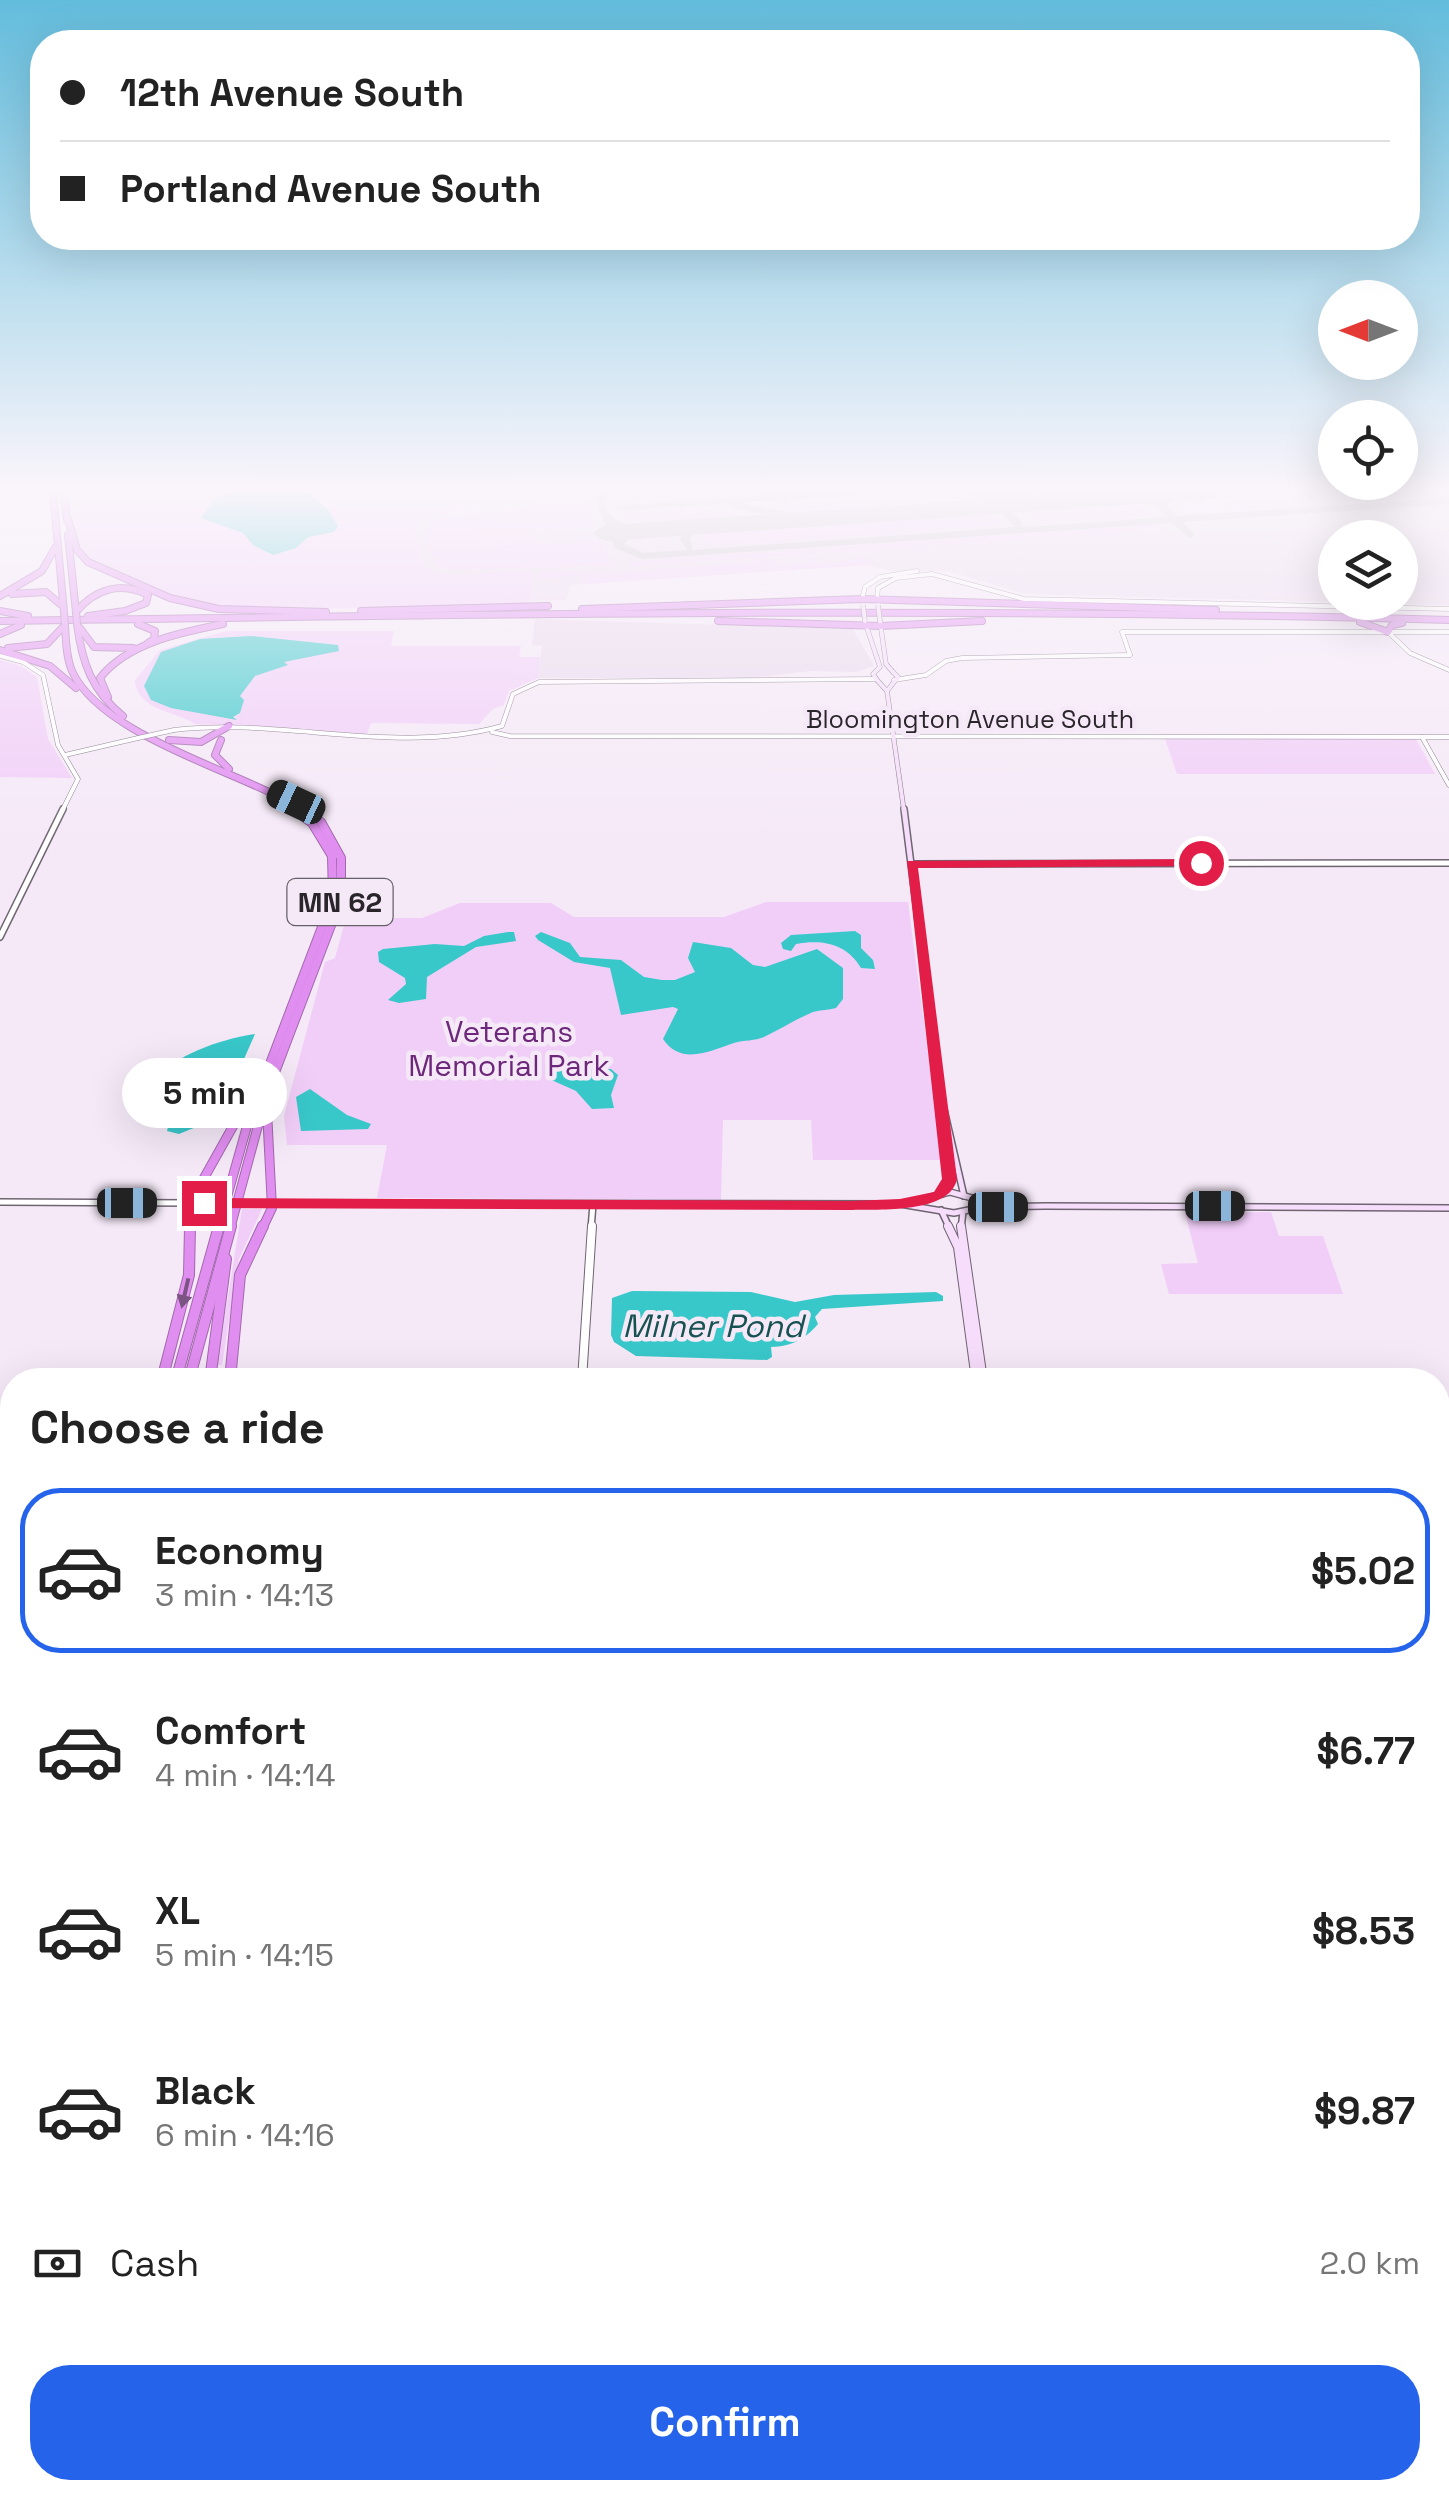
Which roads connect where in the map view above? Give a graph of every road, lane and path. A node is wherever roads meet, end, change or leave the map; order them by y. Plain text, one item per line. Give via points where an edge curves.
1 (62, 609) edge
2 (64, 609) edge
3 (78, 609) edge
4 (82, 609) edge
5 (132, 609) edge
6 (217, 609) edge
7 (448, 609) edge
8 (663, 609) edge
9 (863, 609) edge
10 (878, 609) edge
11 (1136, 609) edge
12 (1254, 609) edge
13 (358, 611) junction
14 (1229, 611) junction
15 (64, 612) junction
16 (329, 612) junction
17 (531, 613) junction
18 (0, 616) edge
19 (1130, 616) junction
20 (1273, 616) junction
21 (1449, 617) edge
22 (79, 618) junction
23 (276, 618) junction
24 (56, 621) junction
25 (65, 624) junction
26 (866, 624) junction
27 (881, 624) junction
28 (1388, 632) junction
29 (1449, 632) edge
30 (0, 634) edge
31 (0, 651) edge
32 (1449, 670) edge
33 (844, 674) junction
34 (876, 676) junction
35 (893, 676) junction
36 (821, 678) junction
37 (887, 691) junction
38 (103, 710) junction
39 (506, 721) junction
40 (135, 723) junction
41 (231, 726) junction
42 (494, 731) junction
43 (1422, 736) junction
44 (1449, 736) edge
45 (894, 737) junction
46 (169, 740) junction
47 (65, 755) junction
48 (229, 769) junction
49 (1449, 786) edge
50 (1449, 863) edge
51 (911, 864) junction
52 (0, 937) edge
53 (269, 1062) junction
54 (266, 1096) junction
55 (942, 1105) junction
56 (940, 1195) junction
57 (966, 1196) junction
58 (0, 1202) edge
59 (272, 1202) junction
60 (190, 1203) junction
61 (593, 1204) junction
62 (900, 1204) junction
63 (1044, 1206) junction
64 (1449, 1208) edge
65 (940, 1209) junction
66 (965, 1211) junction
67 (226, 1246) junction
68 (165, 1368) edge
69 (179, 1368) edge
70 (193, 1368) edge
71 (211, 1368) edge
72 (228, 1368) edge
73 (583, 1368) edge
74 (978, 1368) edge
75 (978, 1368) edge

1 - 15 highway
2 - 15 highway, MN 62
3 - 22 highway, MN 62
4 - 22 highway
5 - 22 highway
6 - 16 highway
7 - 13 highway
8 - 17 highway
9 - 26 main road, bridge
10 - 27 main road, bridge
11 - 14 highway
12 - 21 street
13 - 16 highway
13 - 17 highway
14 - 17 highway
14 - 21 highway
15 - 25 highway, MN 62, bridge
16 - 22 highway
17 - 19 highway
17 - 23 highway
17 - 26 highway
18 - 22 highway
18 - 24 highway
19 - 20 highway
19 - 27 highway
20 - 21 highway
20 - 28 highway via 1365,622
21 - 28 highway via 1398,623
22 - 22 highway via 142,625 156,633 142,646 108,650 90,644
22 - 23 highway
22 - 24 highway
22 - 40 highway, MN 62 via 90,683
23 - 40 highway via 198,629 107,666 102,688
24 - 30 highway
25 - 31 highway via 43,646
25 - 38 highway, MN 62 via 73,674
26 - 27 highway
26 - 34 main road via 880,667
27 - 35 main road
28 - 29 street
28 - 32 street via 1410,653
28 - 35 street via 1122,632 1130,655 962,658 926,674
31 - 38 highway via 56,669
31 - 47 street via 43,675
33 - 34 street
33 - 36 street
33 - 39 street via 539,681 509,694
34 - 35 main road
34 - 35 main road
34 - 36 street
34 - 37 main road
35 - 37 main road
36 - 39 street via 539,682 515,692
37 - 45 main road
38 - 53 highway, MN 62 via 288,803 329,843 338,878 333,898
39 - 42 street
40 - 46 highway, MN 62
41 - 42 street, Bloomington Avenue South via 364,736
41 - 46 highway via 205,743
41 - 47 street, Bloomington Avenue South, bridge via 174,730
41 - 48 highway via 215,752
42 - 45 street, Bloomington Avenue South
43 - 44 street, Bloomington Avenue South
43 - 45 street, Bloomington Avenue South
43 - 49 street
45 - 51 main road
46 - 48 highway, MN 62
47 - 52 street via 78,779
48 - 54 highway, MN 62 via 318,817 341,854 345,876
50 - 51 street
51 - 55 main road
53 - 60 highway
53 - 69 highway, MN 62
54 - 59 highway
54 - 67 highway, MN 62
55 - 56 main road via 950,1183
55 - 57 main road
56 - 57 main road
56 - 62 main road
56 - 65 main road
57 - 63 main road
57 - 66 main road
58 - 60 street
59 - 60 main road, bridge
59 - 61 main road
59 - 72 highway via 240,1275
60 -> 68 highway via 188,1276
61 - 62 main road
61 - 73 street
62 - 65 main road
63 - 64 main road
63 - 66 main road
65 - 66 main road
65 - 74 main road via 958,1246
66 - 75 main road via 960,1221
67 - 70 highway, MN 62
67 - 71 highway

